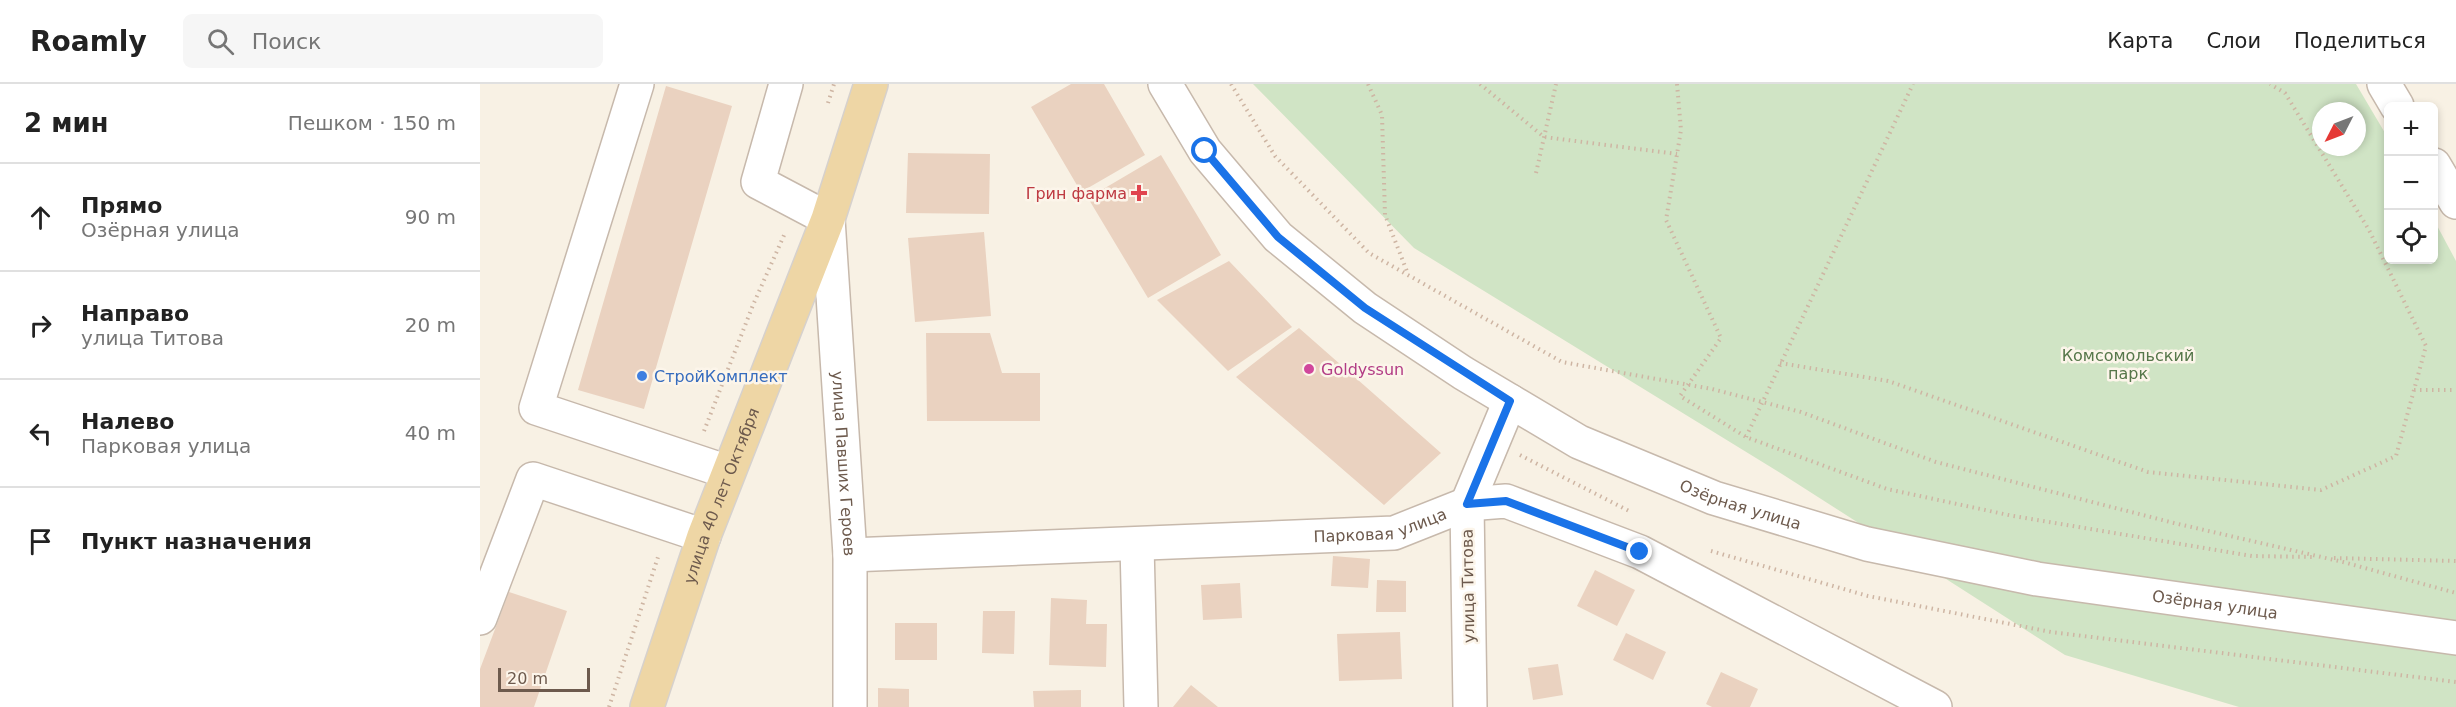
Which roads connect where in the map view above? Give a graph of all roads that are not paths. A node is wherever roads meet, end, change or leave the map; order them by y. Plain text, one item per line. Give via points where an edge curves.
1 (636, 84) edge
2 (786, 84) edge
3 (871, 84) edge
4 (1165, 84) edge
5 (2384, 84) edge
6 (2395, 102) edge
7 (2438, 173) edge
8 (2456, 202) edge
9 (828, 219) junction
10 (1510, 401) junction
11 (728, 472) junction
12 (1467, 504) junction
13 (704, 536) junction
14 (1137, 545) junction
15 (849, 555) junction
16 (480, 618) edge
17 (2456, 638) edge
18 (647, 707) edge
19 (850, 707) edge
20 (1141, 707) edge
21 (1470, 707) edge
22 (1935, 707) edge

1 - 11 street via 536,408
2 - 9 street via 758,182
3 - 9 main road, улица 40 лет Октября
4 - 10 street, Озёрная улица via 1205,151 1278,237 1365,308
5 - 6 street
7 - 8 street
9 - 11 main road, улица 40 лет Октября
9 - 15 street, улица Павших Героев
10 - 12 street, улица Титова
10 - 17 street, Озёрная улица via 1579,442 1714,498 1867,544 2037,579
11 - 13 main road, улица 40 лет Октября
12 - 14 street, Парковая улица via 1394,533
12 - 21 street, улица Титова
12 - 22 street, Парковая улица via 1506,501 1640,552
13 - 16 street via 532,479
13 - 18 main road, улица 40 лет Октября
14 - 15 street, Парковая улица
14 - 20 street
15 - 19 street, улица Павших Героев

